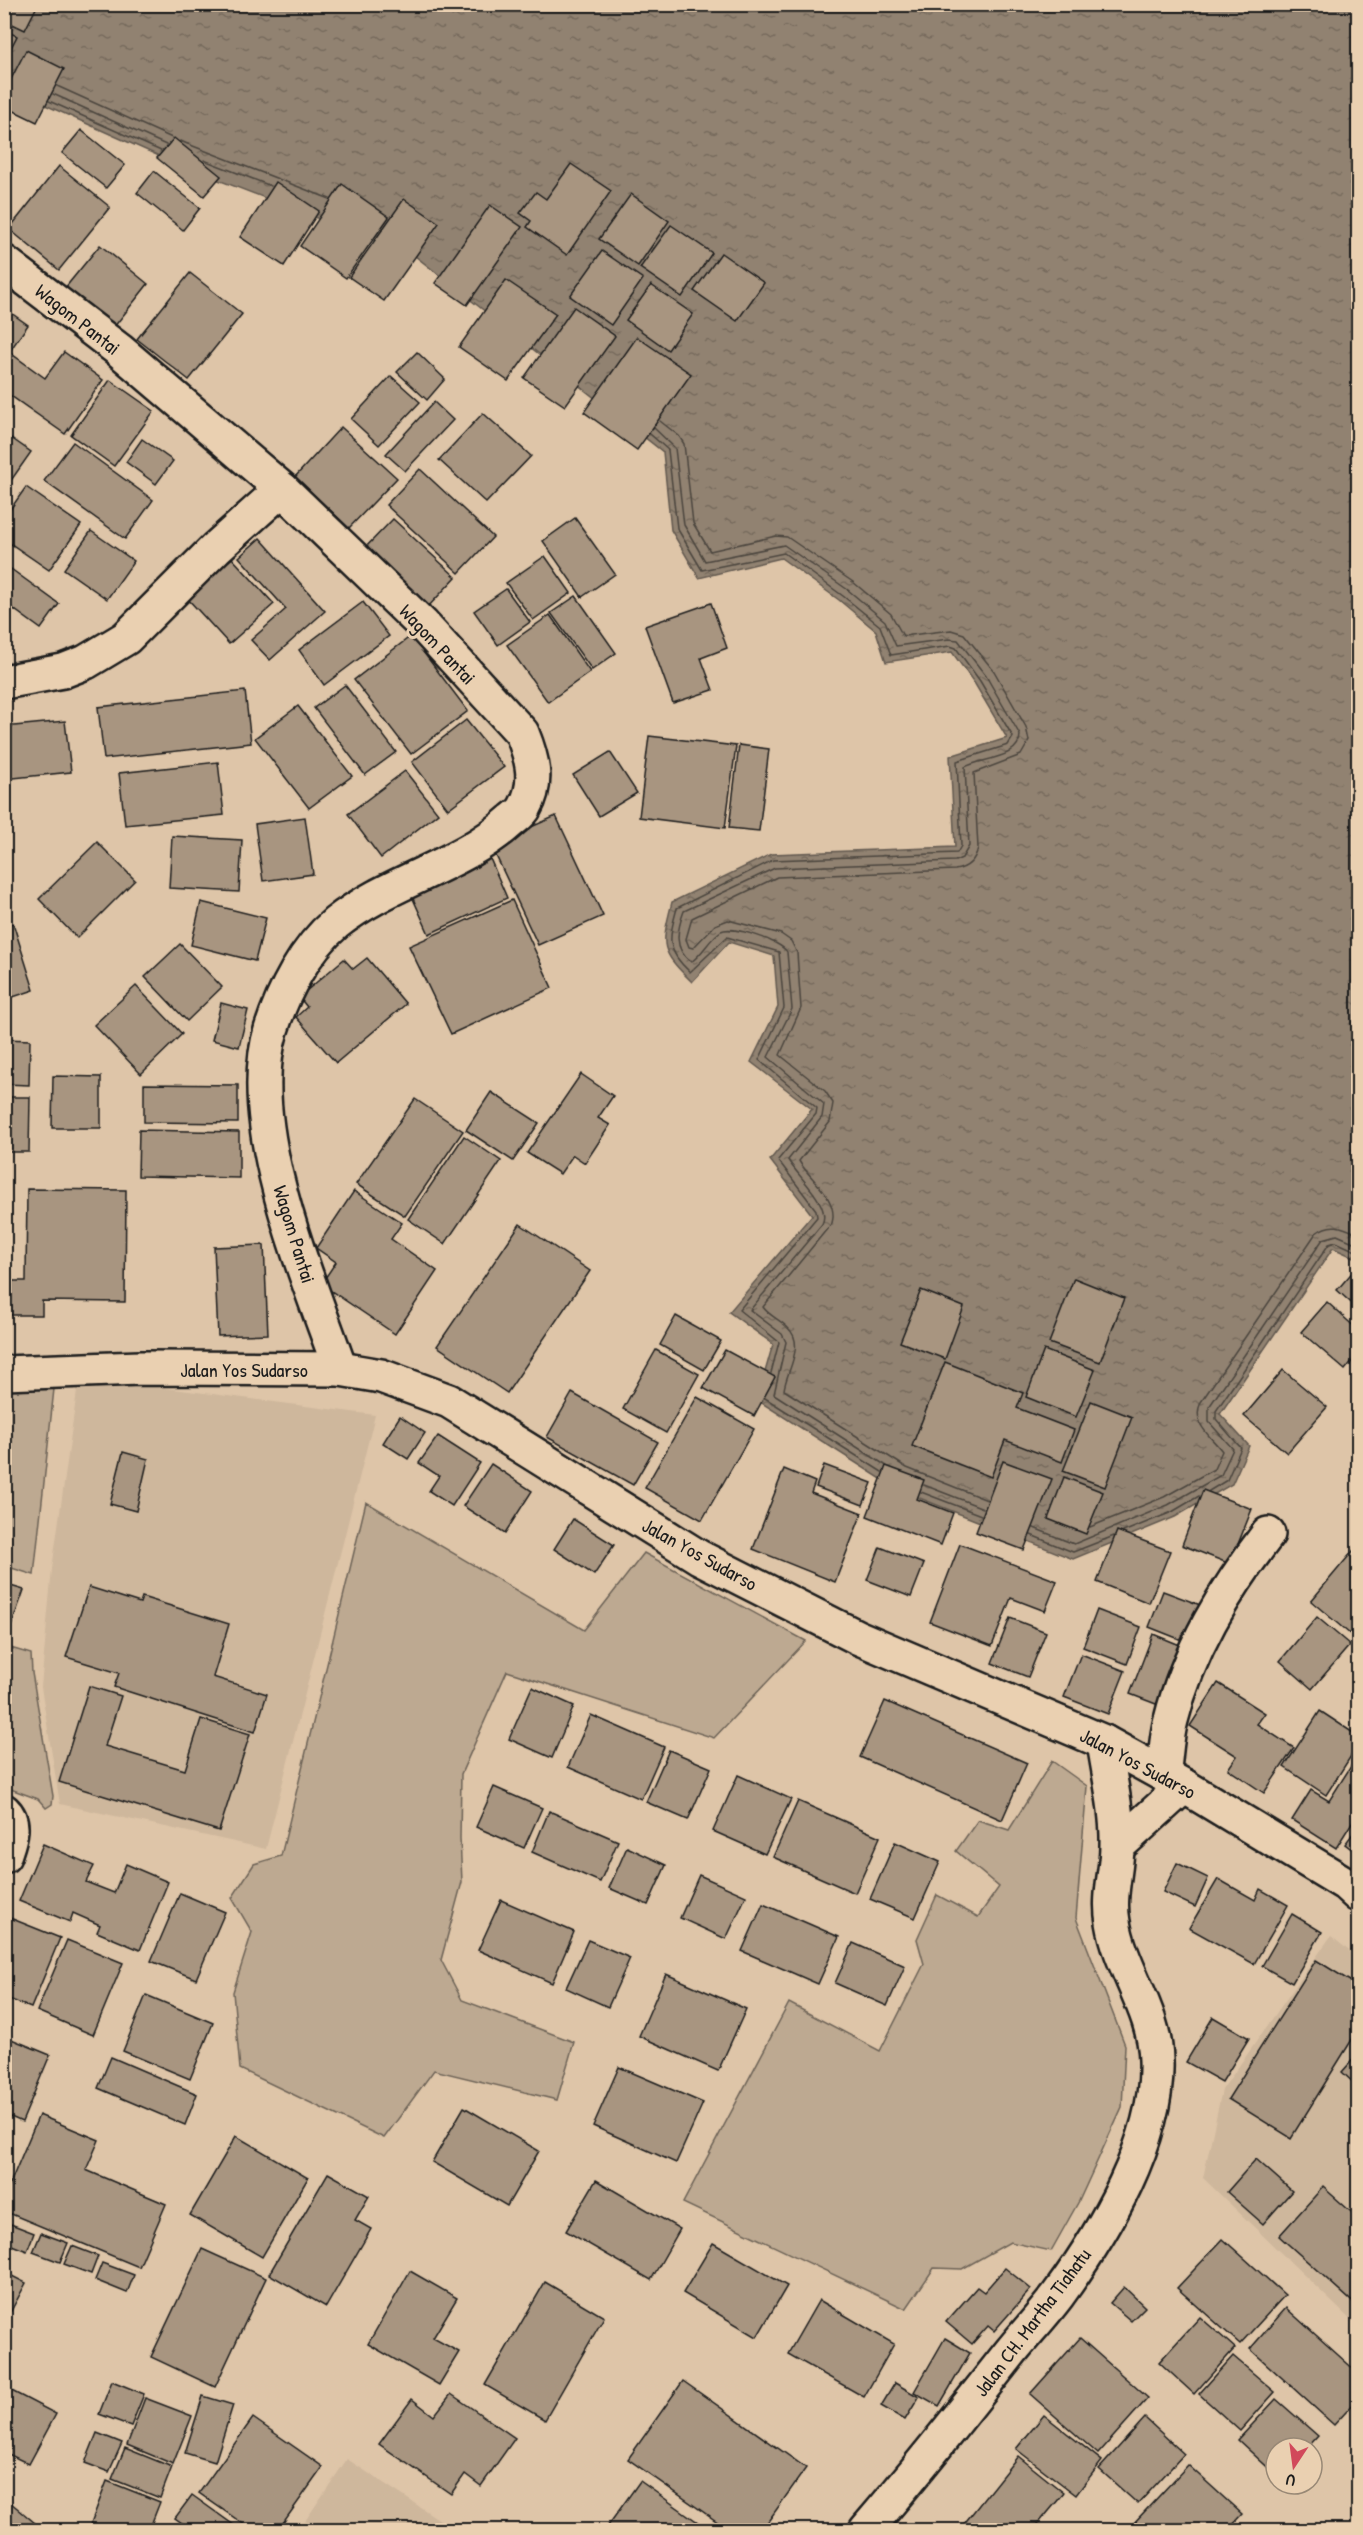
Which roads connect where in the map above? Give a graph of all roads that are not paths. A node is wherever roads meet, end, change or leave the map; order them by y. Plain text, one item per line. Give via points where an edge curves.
1 (4, 262) edge
2 (282, 489) junction
3 (4, 682) edge
4 (340, 1369) junction
5 (4, 1373) edge
6 (1268, 1534) dead end
7 (1104, 1742) junction
8 (1174, 1781) junction
9 (4, 1810) edge
10 (1118, 1846) junction
11 (4, 1856) edge
12 (1359, 1895) edge
13 (866, 2530) edge

1 - 2 main road, Wagom Pantai via 119,350
2 - 3 main road via 126,638 63,671
2 - 4 main road, Wagom Pantai via 423,625 522,733 534,777 525,809 494,837 371,899 335,924 303,960 271,1031 263,1097 279,1186
4 - 5 main road, Jalan Yos Sudarso via 137,1377
4 - 7 main road, Jalan Yos Sudarso via 381,1376 448,1401 699,1557 857,1637
6 - 8 main road via 1218,1605 1194,1654 1170,1722
7 - 8 main road, Jalan Yos Sudarso
7 - 10 main road, Jalan CH. Martha Tiahatu
8 - 10 main road
8 - 12 main road, Jalan Yos Sudarso
9 - 11 main road via 11,1825
10 - 13 main road, Jalan CH. Martha Tiahatu via 1112,1881 1112,1919 1141,1995 1156,2057 1152,2105 1142,2143 1117,2199 1082,2260 933,2453

